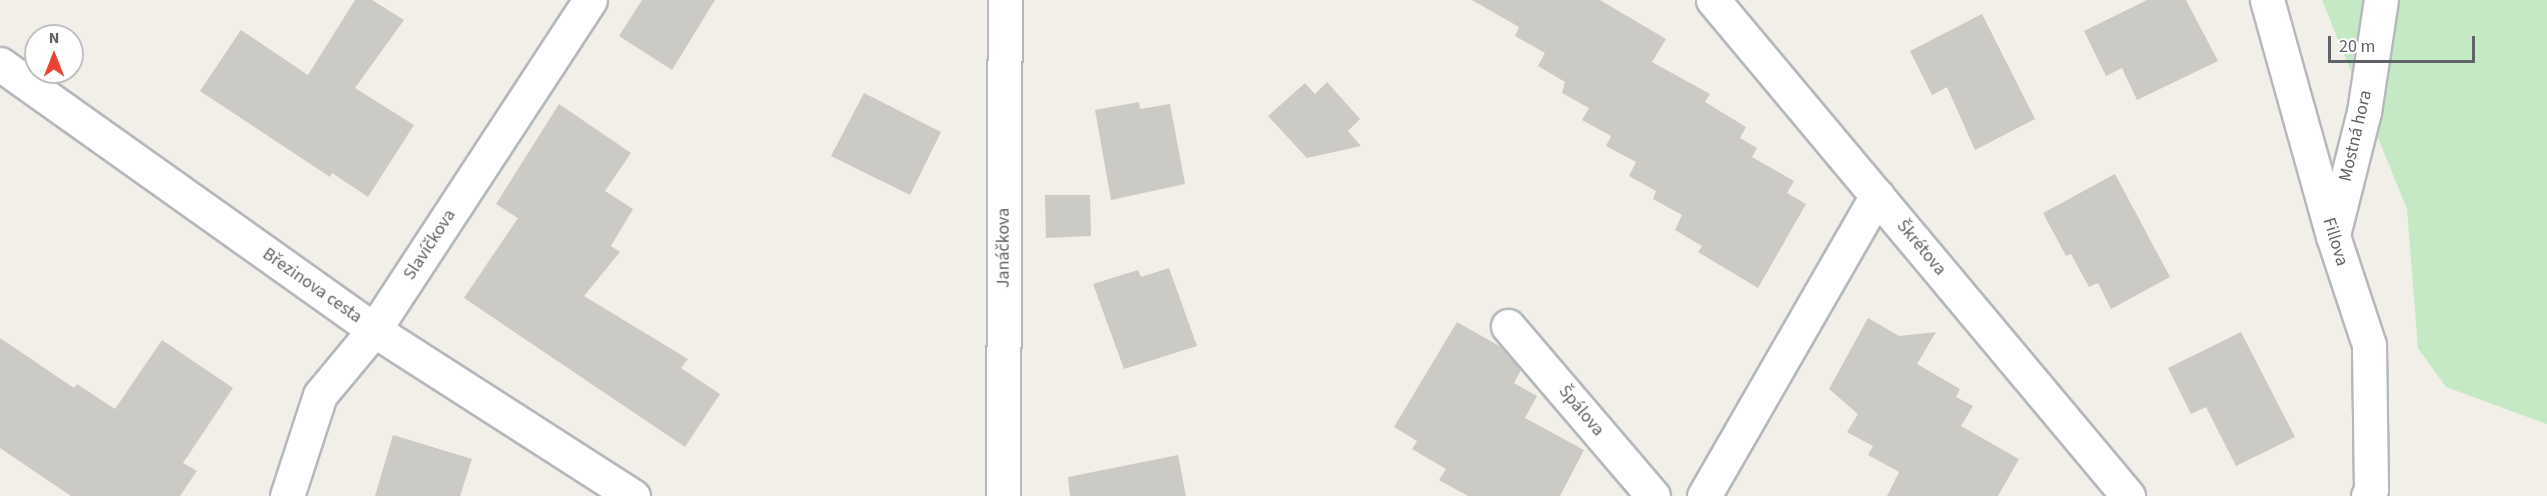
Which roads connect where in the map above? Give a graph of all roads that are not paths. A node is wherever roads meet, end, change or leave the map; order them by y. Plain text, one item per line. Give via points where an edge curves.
1 (590, 0) edge
2 (1005, 0) edge
3 (1713, 0) edge
4 (2267, 0) edge
5 (2381, 0) edge
6 (0, 64) edge
7 (1877, 195) junction
8 (2333, 237) junction
9 (1508, 326) dead end
10 (374, 330) junction
11 (2369, 493) edge
12 (287, 496) edge
13 (633, 496) edge
14 (1003, 496) edge
15 (1653, 496) edge
16 (1704, 496) edge
17 (2128, 496) edge

1 - 10 street, Slavíčkova
2 - 14 street, Janáčkova
3 - 7 street, Škrétova
4 - 8 street, Fillova
5 - 8 street, Mostná hora via 2364,112
6 - 10 street, Březinova cesta
7 - 16 street
7 - 17 street, Škrétova
8 - 11 street, Fillova via 2369,345
9 - 15 street, Špálova
10 - 12 street, Slavíčkova via 320,395
10 - 13 street, Březinova cesta

